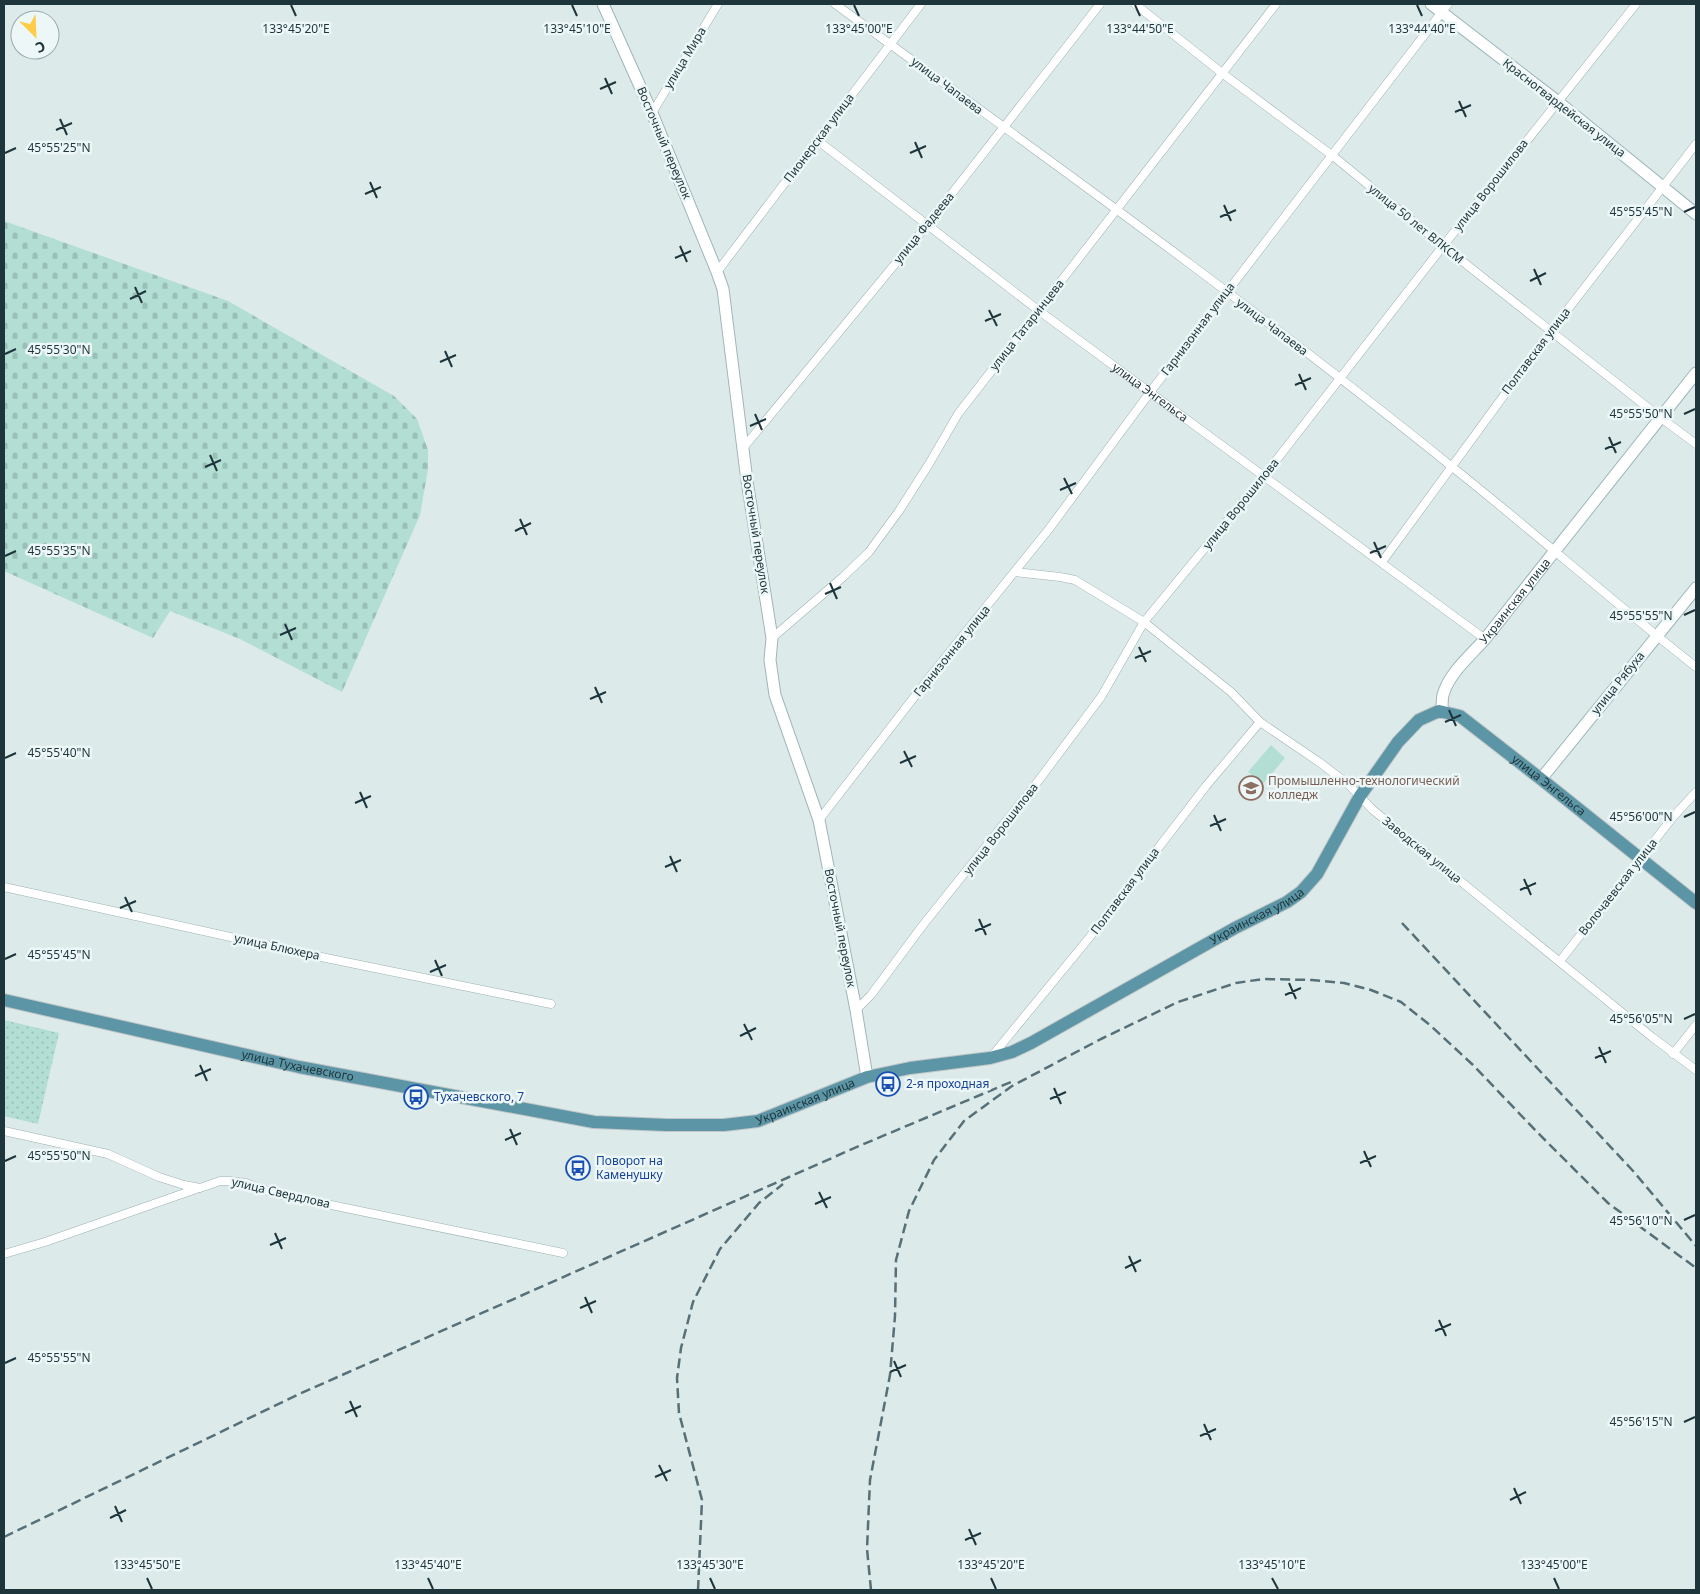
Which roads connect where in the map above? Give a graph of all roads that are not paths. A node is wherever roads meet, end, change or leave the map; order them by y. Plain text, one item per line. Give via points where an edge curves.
1 (603, 4) edge
2 (718, 4) edge
3 (835, 4) edge
4 (921, 4) edge
5 (1100, 4) edge
6 (1135, 4) edge
7 (1276, 4) edge
8 (1432, 4) edge
9 (1636, 4) edge
10 (1445, 8) edge
11 (889, 43) junction
12 (1222, 73) junction
13 (1558, 101) junction
14 (652, 113) junction
15 (1003, 128) junction
16 (818, 140) junction
17 (1696, 144) edge
18 (1333, 156) junction
19 (1662, 186) junction
20 (1117, 210) junction
21 (1696, 214) edge
22 (928, 224) junction
23 (1443, 246) junction
24 (717, 272) junction
25 (1226, 292) junction
26 (1038, 310) junction
27 (1551, 331) junction
28 (1696, 373) edge
29 (1341, 379) junction
30 (1151, 392) junction
31 (1661, 418) junction
32 (1696, 444) edge
33 (744, 447) junction
34 (1451, 466) junction
35 (1264, 476) junction
36 (1555, 552) junction
37 (1382, 562) junction
38 (1015, 572) junction
39 (1696, 588) edge
40 (1144, 622) junction
41 (1656, 636) junction
42 (772, 638) junction
43 (1486, 638) junction
44 (1696, 667) edge
45 (1442, 711) junction
46 (1260, 722) junction
47 (1541, 779) junction
48 (1696, 792) edge
49 (1360, 796) junction
50 (819, 820) junction
51 (1641, 858) junction
52 (4, 887) edge
53 (1696, 903) edge
54 (1560, 961) junction
55 (4, 1000) edge
56 (550, 1004) dead end
57 (856, 1010) junction
58 (1696, 1025) edge
59 (1673, 1054) junction
60 (990, 1058) junction
61 (1696, 1070) edge
62 (867, 1077) junction
63 (594, 1122) joint
64 (4, 1130) edge
65 (200, 1188) junction
66 (563, 1253) dead end
67 (4, 1254) edge

1 - 14 street, Восточный переулок
2 - 14 street, улица Мира
3 - 11 street, улица Чапаева
4 - 11 street, Пионерская улица
5 - 15 street, улица Фадеева
6 - 12 street, улица 50 лет ВЛКСМ
7 - 12 street, улица Татаринцева
8 - 10 street, Красногвардейская улица
9 - 13 street, улица Ворошилова
10 - 13 street, Красногвардейская улица
10 - 18 street, Гарнизонная улица
11 - 15 street, улица Чапаева
11 - 16 street, Пионерская улица
12 - 18 street, улица 50 лет ВЛКСМ
12 - 20 street, улица Татаринцева
13 - 19 street, Красногвардейская улица
13 - 23 street, улица Ворошилова
14 - 24 street, Восточный переулок
15 - 20 street, улица Чапаева
15 - 22 street, улица Фадеева
16 - 22 street, улица Энгельса
16 - 24 street, Пионерская улица
17 - 19 street, Полтавская улица
18 - 23 street, улица 50 лет ВЛКСМ
18 - 25 street, Гарнизонная улица
19 - 21 street, Красногвардейская улица
19 - 27 street, Полтавская улица
20 - 25 street, улица Чапаева
20 - 26 street, улица Татаринцева
22 - 26 street, улица Энгельса
22 - 33 street, улица Фадеева
23 - 27 street, улица 50 лет ВЛКСМ
23 - 29 street, улица Ворошилова
24 - 33 street, Восточный переулок via 724,298
25 - 29 street, улица Чапаева
25 - 30 street, Гарнизонная улица
26 - 30 street, улица Энгельса
26 - 42 street, улица Татаринцева via 958,414 882,536 850,571
27 - 31 street, улица 50 лет ВЛКСМ
27 - 34 street, Полтавская улица
28 - 31 street, Украинская улица
29 - 34 street, улица Чапаева
29 - 35 street, улица Ворошилова
30 - 35 street, улица Энгельса
30 - 38 street, Гарнизонная улица
31 - 32 street, улица 50 лет ВЛКСМ
31 - 36 street, Украинская улица
33 - 42 street, Восточный переулок
34 - 36 street, улица Чапаева
34 - 37 street, Полтавская улица
35 - 37 street, улица Энгельса
35 - 40 street, улица Ворошилова
36 - 41 street, улица Чапаева
36 - 43 street, Украинская улица
37 - 43 street, улица Энгельса
38 - 40 street, Заводская улица via 1075,580
38 - 50 street, Гарнизонная улица
39 - 41 street, улица Рябуха
40 - 46 street, Заводская улица via 1231,692
40 - 57 street, улица Ворошилова via 1100,697 1039,780
41 - 44 street, улица Чапаева
41 - 47 street, улица Рябуха
42 - 50 street, Восточный переулок via 770,660 775,695
43 - 45 street, Украинская улица via 1444,690
45 - 47 main road, улица Энгельса via 1460,716
45 - 49 main road, Украинская улица via 1424,716 1409,729
46 - 49 street, Заводская улица via 1319,762
46 - 60 street, Полтавская улица
47 - 51 main road, улица Энгельса
48 - 51 street, Волочаевская улица
49 - 54 street, Заводская улица via 1373,810
49 - 60 main road, Украинская улица via 1317,874 1292,899 1031,1043
50 - 57 street, Восточный переулок
51 - 53 main road, улица Энгельса
51 - 54 street, Волочаевская улица
52 - 56 street, улица Блюхера
54 - 59 street, Заводская улица
55 - 63 main road, улица Тухачевского via 300,1066
57 - 62 street, Восточный переулок
58 - 59 street
59 - 61 street, Заводская улица
60 - 62 main road, Украинская улица
62 - 63 main road, Украинская улица via 752,1123 667,1126
64 - 65 street, улица Свердлова via 108,1154 168,1180
65 - 66 street, улица Свердлова via 220,1181 246,1183 273,1192
65 - 67 street

